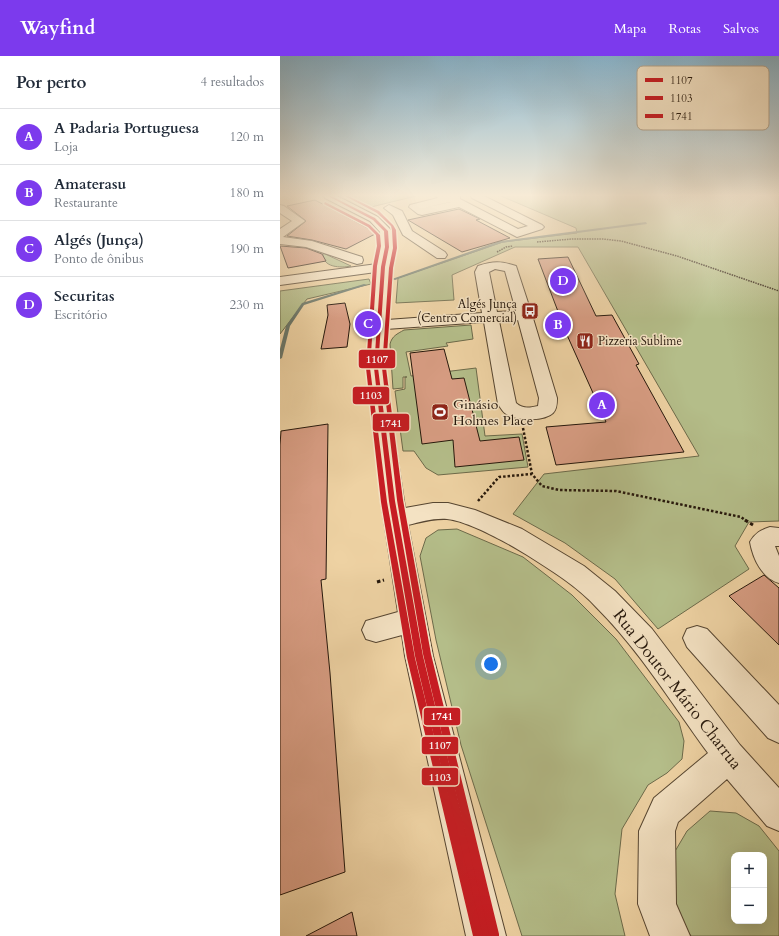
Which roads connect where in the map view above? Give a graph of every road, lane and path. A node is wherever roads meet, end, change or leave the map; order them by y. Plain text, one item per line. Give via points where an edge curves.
1 (386, 237) edge
2 (413, 237) edge
3 (280, 240) edge
4 (536, 242) dead end
5 (308, 244) junction
6 (514, 246) dead end
7 (441, 256) dead end
8 (357, 260) dead end
9 (310, 267) junction
10 (383, 267) junction
11 (483, 269) junction
12 (280, 273) edge
13 (280, 281) edge
14 (779, 290) edge
15 (525, 315) junction
16 (490, 317) junction
17 (379, 325) junction
18 (520, 413) junction
19 (532, 474) junction
20 (467, 516) junction
21 (395, 519) junction
22 (775, 537) edge
23 (779, 573) edge
24 (413, 620) junction
25 (376, 630) dead end
26 (697, 638) dead end
27 (779, 727) edge
28 (729, 756) junction
29 (779, 814) edge
30 (486, 936) edge
31 (670, 936) edge

1 - 10 street
2 - 7 street
3 - 5 street
4 - 14 path via 572,239 621,241 677,256
5 - 8 street
5 - 9 street
6 - 11 path via 492,254
9 - 10 street
9 - 12 street
9 - 13 street
10 - 17 street
11 - 15 street via 501,265 511,269
11 - 16 street
15 - 16 street
15 - 18 street via 548,403 546,410 530,414
16 - 17 street
16 - 18 street via 507,404 512,410
17 - 21 street via 376,368
18 - 19 path
19 - 20 path via 498,477
19 - 22 path via 542,486 559,490 616,491 741,516
20 - 21 street, Rua Doutor Mário Charrua via 448,511 433,511
20 - 28 street, Rua Doutor Mário Charrua via 514,535 539,549 606,599 642,638
21 - 24 street
22 - 23 street via 762,542 771,566
24 - 25 street
24 - 30 street via 419,656
26 - 27 street
28 - 29 street, Rua Doutor Mário Charrua
28 - 31 street via 666,810 657,831 657,904

